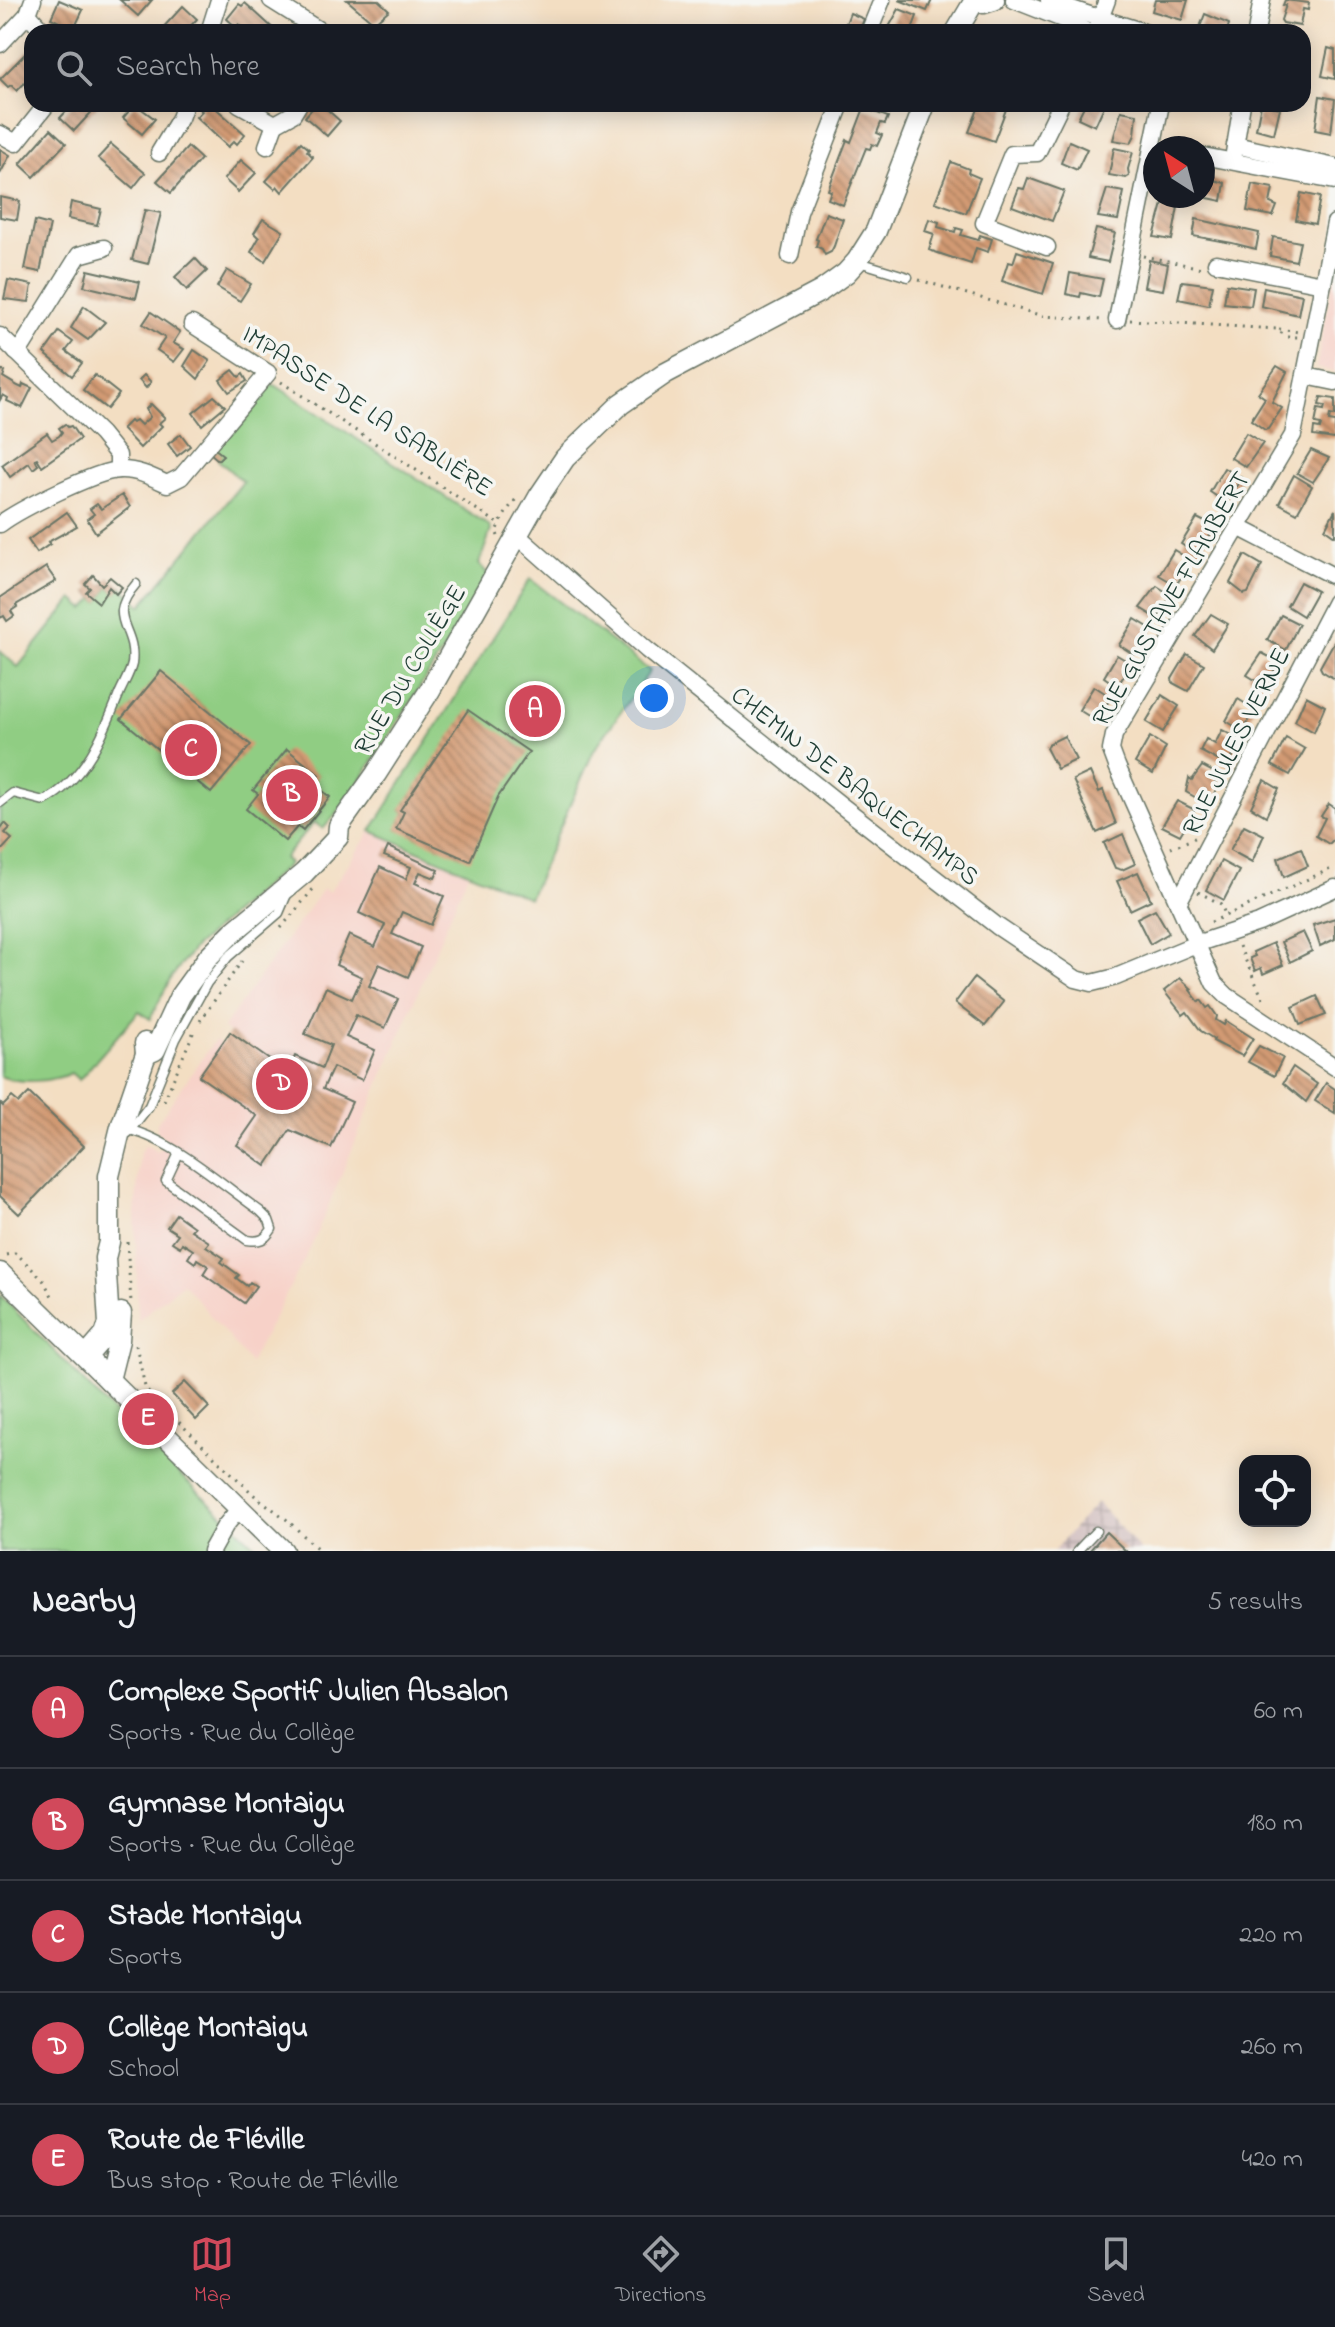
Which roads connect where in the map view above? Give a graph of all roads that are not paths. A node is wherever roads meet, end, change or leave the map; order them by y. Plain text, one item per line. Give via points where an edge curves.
1 (219, 0) edge
2 (271, 0) edge
3 (882, 0) edge
4 (975, 0) edge
5 (994, 0) edge
6 (1014, 0) edge
7 (1049, 0) edge
8 (1107, 0) edge
9 (1262, 0) edge
10 (31, 7) edge
11 (212, 24) edge
12 (309, 24) edge
13 (872, 24) edge
14 (961, 24) edge
15 (1073, 24) edge
16 (1098, 24) edge
17 (1258, 24) edge
18 (0, 44) edge
19 (41, 112) edge
20 (182, 112) edge
21 (253, 112) edge
22 (294, 112) edge
23 (838, 112) edge
24 (922, 112) edge
25 (1057, 112) edge
26 (1160, 112) edge
27 (1241, 112) edge
28 (275, 124) junction
29 (0, 134) edge
30 (1159, 136) edge
31 (267, 146) dead end
32 (159, 153) dead end
33 (1234, 154) junction
34 (1215, 155) edge
35 (1335, 167) edge
36 (1335, 181) edge
37 (1143, 208) edge
38 (1335, 223) edge
39 (1047, 247) dead end
40 (104, 248) dead end
41 (790, 256) dead end
42 (857, 261) junction
43 (1216, 263) road end
44 (908, 277) dead end
45 (1323, 284) junction
46 (1117, 320) dead end
47 (192, 324) dead end
48 (0, 336) edge
49 (16, 352) junction
50 (1306, 376) junction
51 (1335, 382) edge
52 (118, 470) junction
53 (0, 524) edge
54 (1238, 527) junction
55 (518, 536) junction
56 (1335, 577) edge
57 (136, 584) dead end
58 (1335, 602) edge
59 (0, 803) edge
60 (339, 826) junction
61 (288, 887) junction
62 (1335, 888) edge
63 (1178, 903) junction
64 (1193, 938) junction
65 (1335, 1047) edge
66 (146, 1054) junction
67 (1317, 1055) junction
68 (1335, 1067) edge
69 (126, 1128) junction
70 (179, 1153) junction
71 (117, 1238) junction
72 (3, 1264) edge
73 (86, 1357) junction
74 (109, 1380) junction
75 (240, 1508) junction
76 (1096, 1531) dead end
77 (211, 1551) edge
78 (283, 1551) edge
79 (1077, 1551) edge

1 - 11 street
2 - 12 street
3 - 13 street
4 - 5 street
4 - 14 street
6 - 15 street
7 - 16 street
8 - 16 street
9 - 17 street
10 - 18 street
19 - 29 street via 16,143
20 - 32 street
21 - 28 street
22 - 28 street
23 - 41 street via 799,212
24 - 42 street, RUE DU COLLÈGE via 876,231
25 - 39 street via 1037,153 1012,154 984,223
26 - 30 street
27 - 33 street
28 - 31 street
33 - 34 street
33 - 35 street
33 - 36 street
37 - 46 street
38 - 45 street, RUE GUSTAVE FLAUBERT
40 - 49 street via 79,255
42 - 44 lane
42 - 55 street, RUE DU COLLÈGE via 821,291 666,373 621,404 565,458
43 - 45 street
45 - 50 street, RUE GUSTAVE FLAUBERT
47 - 52 street, IMPASSE DE LA SABLIÈRE via 268,373 181,477 167,484
48 - 49 street
49 - 52 street via 101,434 118,455
50 - 51 street
50 - 54 street, RUE GUSTAVE FLAUBERT via 1293,435
52 - 53 street via 19,510
54 - 56 street
54 - 63 street, RUE GUSTAVE FLAUBERT via 1111,744
55 - 60 street, RUE DU COLLÈGE via 430,690
55 - 64 street, CHEMIN DE BAQUECHAMPS via 622,629 817,786 997,926 1076,979 1101,982
57 - 59 lane via 120,608 132,665 87,761 44,801 13,793
58 - 63 street, RUE JULES VERNE
60 - 61 street, RUE DU COLLÈGE via 338,837
60 - 66 street, RUE DU COLLÈGE via 197,953 169,993 145,1045
61 - 66 street, RUE DU COLLÈGE via 209,956 180,996 155,1050
61 - 69 lane via 279,913 228,957 207,983 176,1039 149,1106
62 - 64 street, CHEMIN DE BAQUECHAMPS via 1259,923
63 - 64 street, RUE GUSTAVE FLAUBERT
64 - 67 street, RUE GUSTAVE FLAUBERT via 1210,975 1227,996
65 - 67 street
66 - 69 street, RUE DU COLLÈGE
67 - 68 street, RUE GUSTAVE FLAUBERT
69 - 70 lane
69 - 71 street, RUE DU COLLÈGE via 114,1149 109,1176
70 - 70 lane via 166,1181 247,1240 266,1238 272,1229 260,1211
71 - 73 street, RUE DU COLLÈGE via 105,1258 109,1324
71 - 74 street, RUE DU COLLÈGE via 121,1309
72 - 73 street
73 - 74 street
74 - 75 street
75 - 77 street
75 - 78 street
76 - 79 lane

